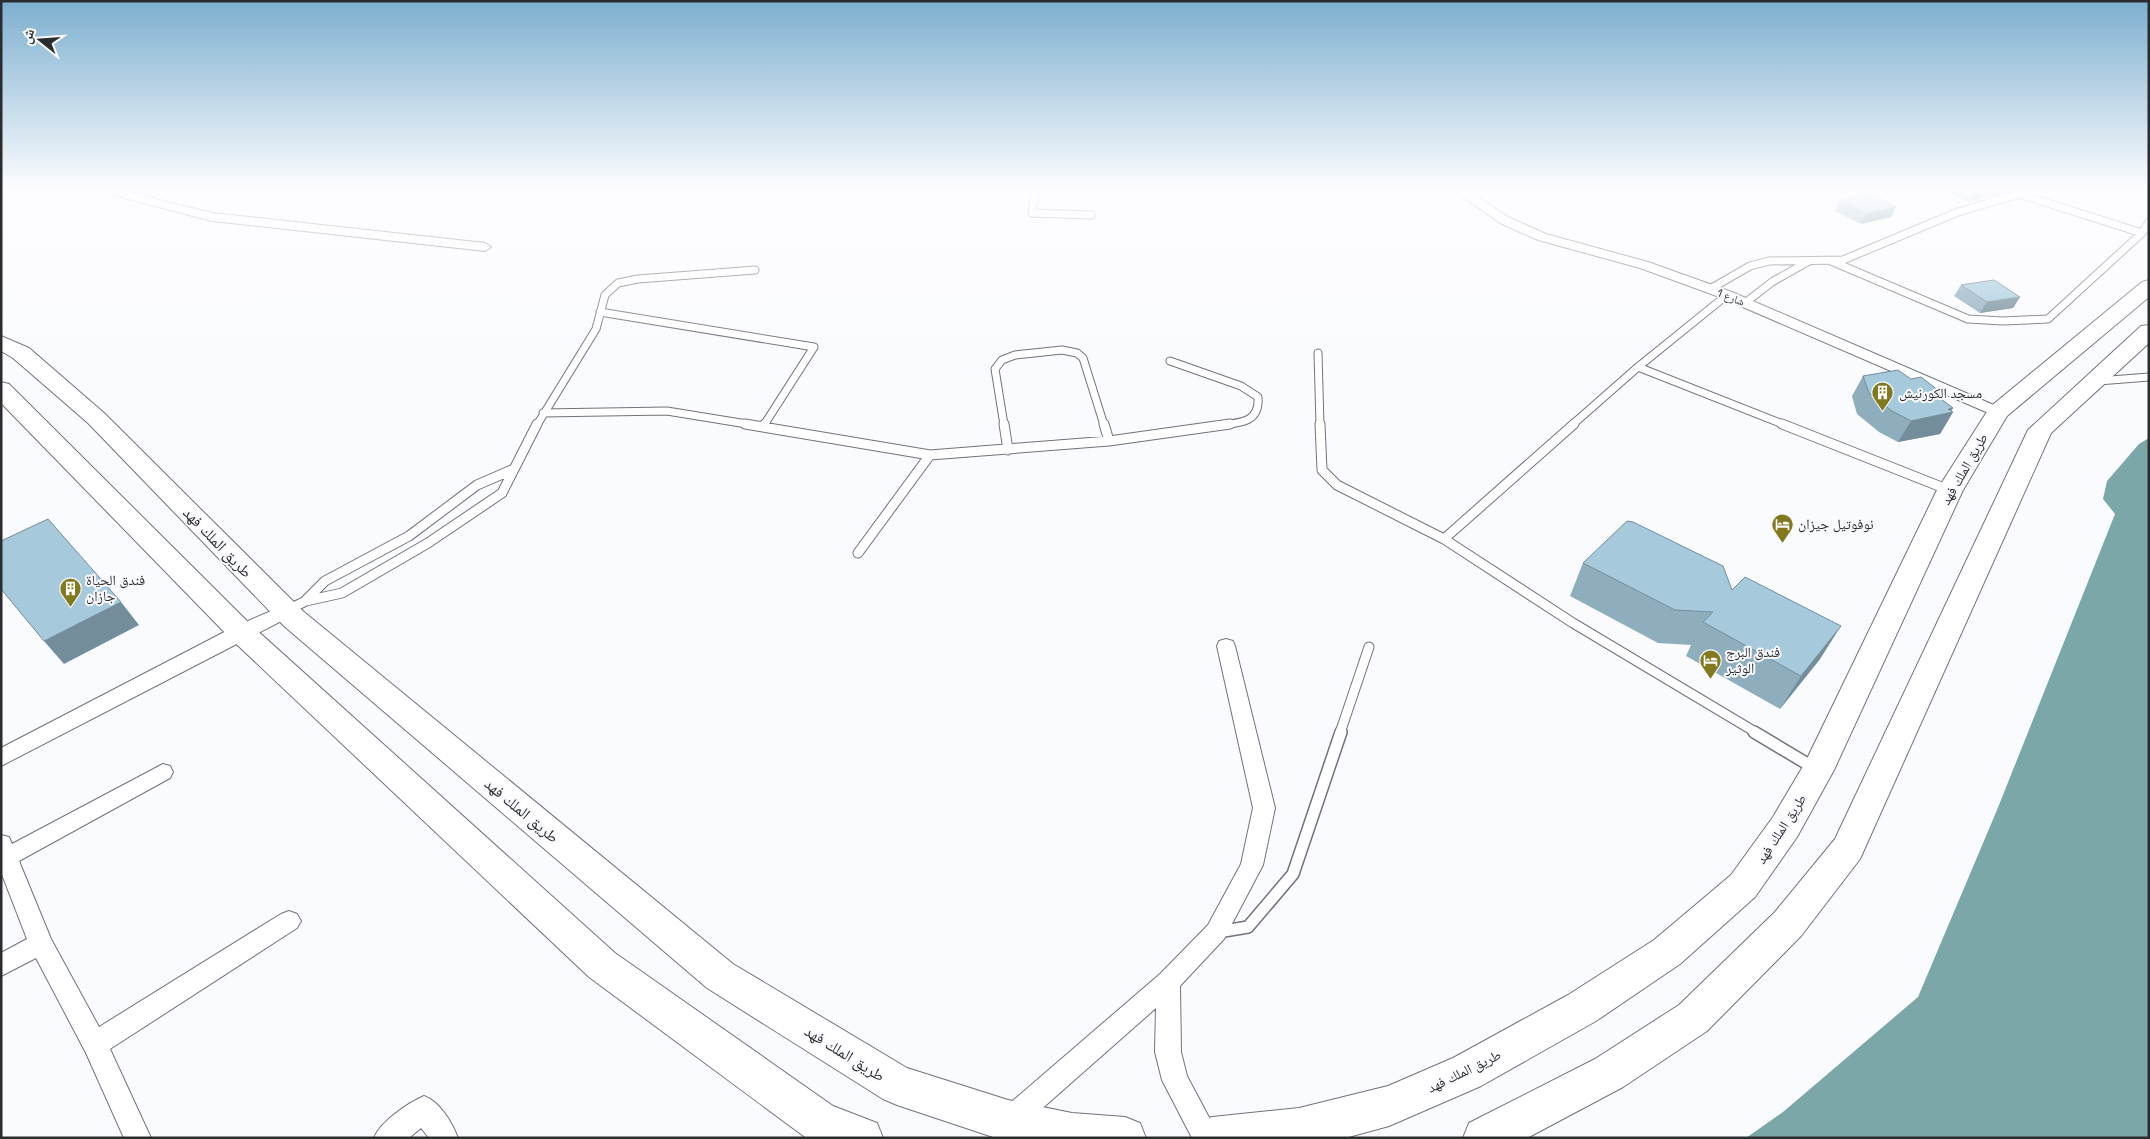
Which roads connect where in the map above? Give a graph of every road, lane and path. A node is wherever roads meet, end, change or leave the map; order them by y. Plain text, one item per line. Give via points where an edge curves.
1 (459, 244) edge
2 (1568, 244) edge
3 (1880, 244) edge
4 (2130, 244) edge
5 (485, 247) dead end
6 (1812, 259) junction
7 (1826, 259) junction
8 (755, 270) dead end
9 (2149, 286) edge
10 (1710, 288) junction
11 (1727, 295) junction
12 (1745, 303) junction
13 (600, 312) junction
14 (2149, 332) edge
15 (1, 342) edge
16 (1318, 352) dead end
17 (1170, 361) dead end
18 (1638, 367) junction
19 (2149, 377) edge
20 (2095, 381) junction
21 (6, 396) edge
22 (1998, 412) junction
23 (543, 413) junction
24 (763, 427) junction
25 (2040, 430) junction
26 (1110, 441) junction
27 (1008, 450) junction
28 (930, 455) junction
29 (514, 469) junction
30 (1950, 490) junction
31 (409, 536) junction
32 (1444, 539) junction
33 (428, 543) junction
34 (858, 553) dead end
35 (295, 606) junction
36 (240, 632) junction
37 (1226, 646) dead end
38 (1369, 647) dead end
39 (1, 758) edge
40 (1818, 770) junction
41 (164, 772) dead end
42 (4, 850) edge
43 (289, 920) dead end
44 (1216, 932) junction
45 (41, 944) junction
46 (1, 965) edge
47 (1168, 982) junction
48 (96, 1044) junction
49 (1008, 1121) junction
50 (138, 1138) edge
51 (387, 1138) edge
52 (445, 1138) edge
53 (862, 1138) edge
54 (1125, 1138) edge
55 (1207, 1138) edge
56 (1212, 1138) edge
57 (1484, 1138) edge

1 - 5 street
2 - 10 street, شارع 1
3 - 7 lane via 1842,260
4 - 7 lane via 2048,319 1968,319
6 - 7 lane
6 - 10 lane via 1768,261 1750,266
6 - 12 lane via 1772,282
8 - 13 lane via 618,283 605,295
9 - 22 main road, طريق الملك فهد
10 - 11 street, شارع 1
11 - 12 street, شارع 1
11 - 18 lane
12 - 22 street, شارع 1
13 - 23 lane via 596,329
13 - 24 lane via 814,347
14 - 20 main road
15 - 35 main road, طريق الملك فهد via 22,352 96,418
16 - 32 lane via 1322,470 1337,485
17 - 26 lane via 1241,386 1258,397 1259,407 1254,418
18 - 30 lane
18 - 32 lane
19 - 20 lane
20 - 25 main road
21 - 36 main road
22 - 25 main road
22 - 30 main road, طريق الملك فهد
23 - 24 lane via 667,411
23 - 29 lane
24 - 28 lane
25 - 57 main road via 1848,849 1788,924 1693,1018 1609,1073
26 - 27 lane
26 - 27 lane via 1083,358 1077,353 1062,350 1015,356 1002,360 995,369
27 - 28 lane
28 - 34 lane
29 - 31 lane via 477,485
29 - 33 lane via 502,493
30 - 40 main road, طريق الملك فهد
31 - 33 lane
31 - 35 lane via 325,581
32 - 40 lane via 1573,623
33 - 35 lane via 342,593
35 - 36 street
35 - 49 main road, طريق الملك فهد via 720,976 897,1085
36 - 39 street
36 - 53 main road via 602,965 820,1122
37 - 44 street via 1264,808 1252,865
38 - 44 lane via 1293,874 1248,926
40 - 56 main road, طريق الملك فهد via 1785,827 1743,886 1667,952 1582,1008 1468,1072 1389,1106 1299,1129
41 - 42 street
42 - 45 street
43 - 48 street
44 - 47 street
45 - 46 street
45 - 48 street
47 - 49 street
47 - 55 street via 1168,1052 1175,1080
48 - 50 street
49 - 54 main road, طريق الملك فهد via 1072,1134
51 - 52 street via 424,1109

